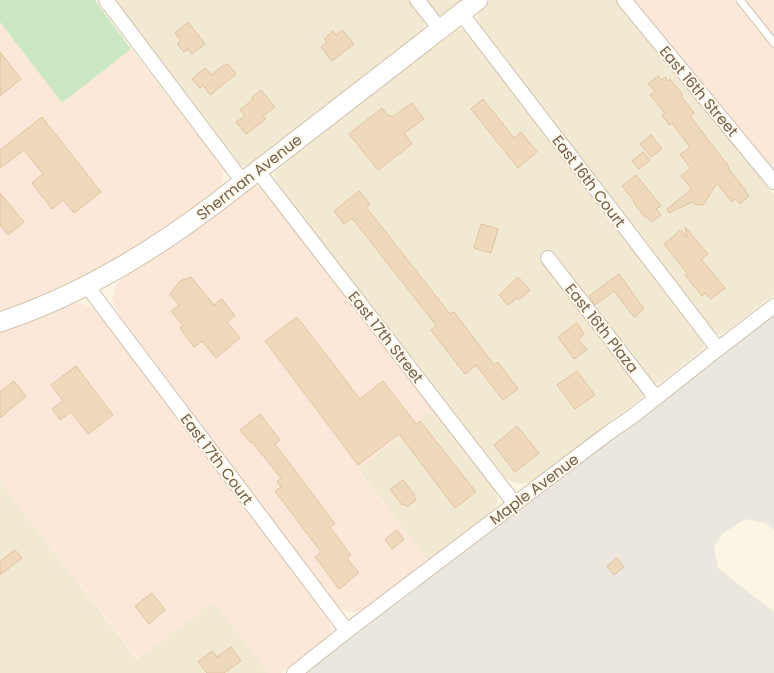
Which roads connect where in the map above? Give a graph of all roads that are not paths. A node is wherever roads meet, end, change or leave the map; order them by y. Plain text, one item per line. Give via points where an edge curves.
1 (106, 0) edge
2 (417, 0) edge
3 (478, 0) edge
4 (624, 0) edge
5 (740, 0) edge
6 (461, 13) junction
7 (440, 30) junction
8 (774, 43) edge
9 (250, 176) junction
10 (774, 182) edge
11 (548, 258) dead end
12 (87, 286) junction
13 (774, 306) edge
14 (0, 322) edge
15 (718, 348) junction
16 (656, 398) junction
17 (515, 504) junction
18 (347, 632) junction
19 (294, 673) edge

1 - 9 street, East 17th Street
2 - 7 street
3 - 6 street, Sherman Avenue
4 - 10 street, East 16th Street
5 - 8 lane
6 - 7 street, Sherman Avenue
6 - 15 street, East 16th Court
7 - 9 street, Sherman Avenue
9 - 12 street, Sherman Avenue via 173,234
9 - 17 street, East 17th Street
11 - 16 street, East 16th Plaza
12 - 14 street, Sherman Avenue
12 - 18 street, East 17th Court
13 - 15 street, Maple Avenue
15 - 16 street, Maple Avenue
16 - 17 street, Maple Avenue
17 - 18 street, Maple Avenue
18 - 19 street, Maple Avenue

